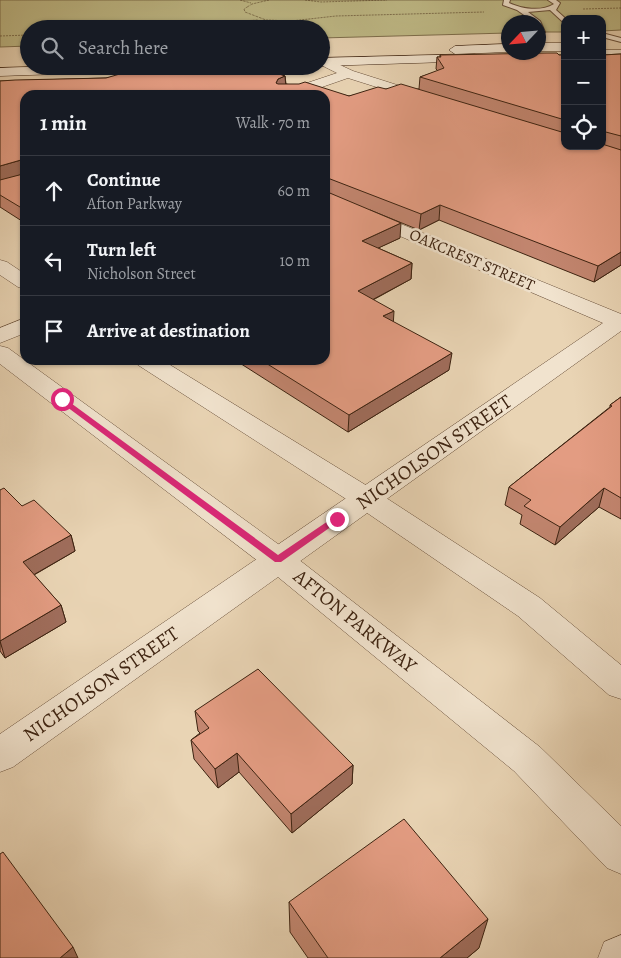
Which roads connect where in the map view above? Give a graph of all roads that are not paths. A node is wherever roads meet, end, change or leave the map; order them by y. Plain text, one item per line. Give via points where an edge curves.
1 (507, 0) edge
2 (551, 0) edge
3 (554, 9) junction
4 (520, 10) junction
5 (528, 15) edge
6 (561, 17) edge
7 (606, 37) edge
8 (621, 40) edge
9 (621, 45) edge
10 (606, 46) edge
11 (561, 47) edge
12 (546, 48) edge
13 (501, 54) edge
14 (606, 54) edge
15 (621, 54) edge
16 (546, 55) edge
17 (561, 55) edge
18 (330, 60) edge
19 (20, 62) edge
20 (0, 63) edge
21 (330, 64) edge
22 (20, 71) edge
23 (0, 72) edge
24 (348, 74) junction
25 (301, 90) edge
26 (442, 103) edge
27 (330, 200) edge
28 (0, 266) edge
29 (20, 280) edge
30 (620, 321) edge
31 (20, 327) edge
32 (0, 336) edge
33 (0, 353) edge
34 (154, 365) edge
35 (367, 499) junction
36 (278, 560) junction
37 (621, 685) edge
38 (0, 755) edge
39 (621, 854) edge

1 - 4 lane via 506,4
2 - 3 lane via 558,5
3 - 4 lane
3 - 6 lane
4 - 5 lane
7 - 8 lane
9 - 10 street
11 - 12 street
13 - 18 street
14 - 15 street
16 - 17 street
19 - 20 street
21 - 24 street
22 - 23 street
24 - 25 street
24 - 26 street
27 - 30 street, OAKCREST STREET
28 - 29 street
30 - 35 street, NICHOLSON STREET
31 - 32 street
33 - 36 street, AFTON PARKWAY
34 - 35 street
35 - 36 street, NICHOLSON STREET
35 - 37 street via 529,607
36 - 38 street, NICHOLSON STREET
36 - 39 street, AFTON PARKWAY via 527,759

